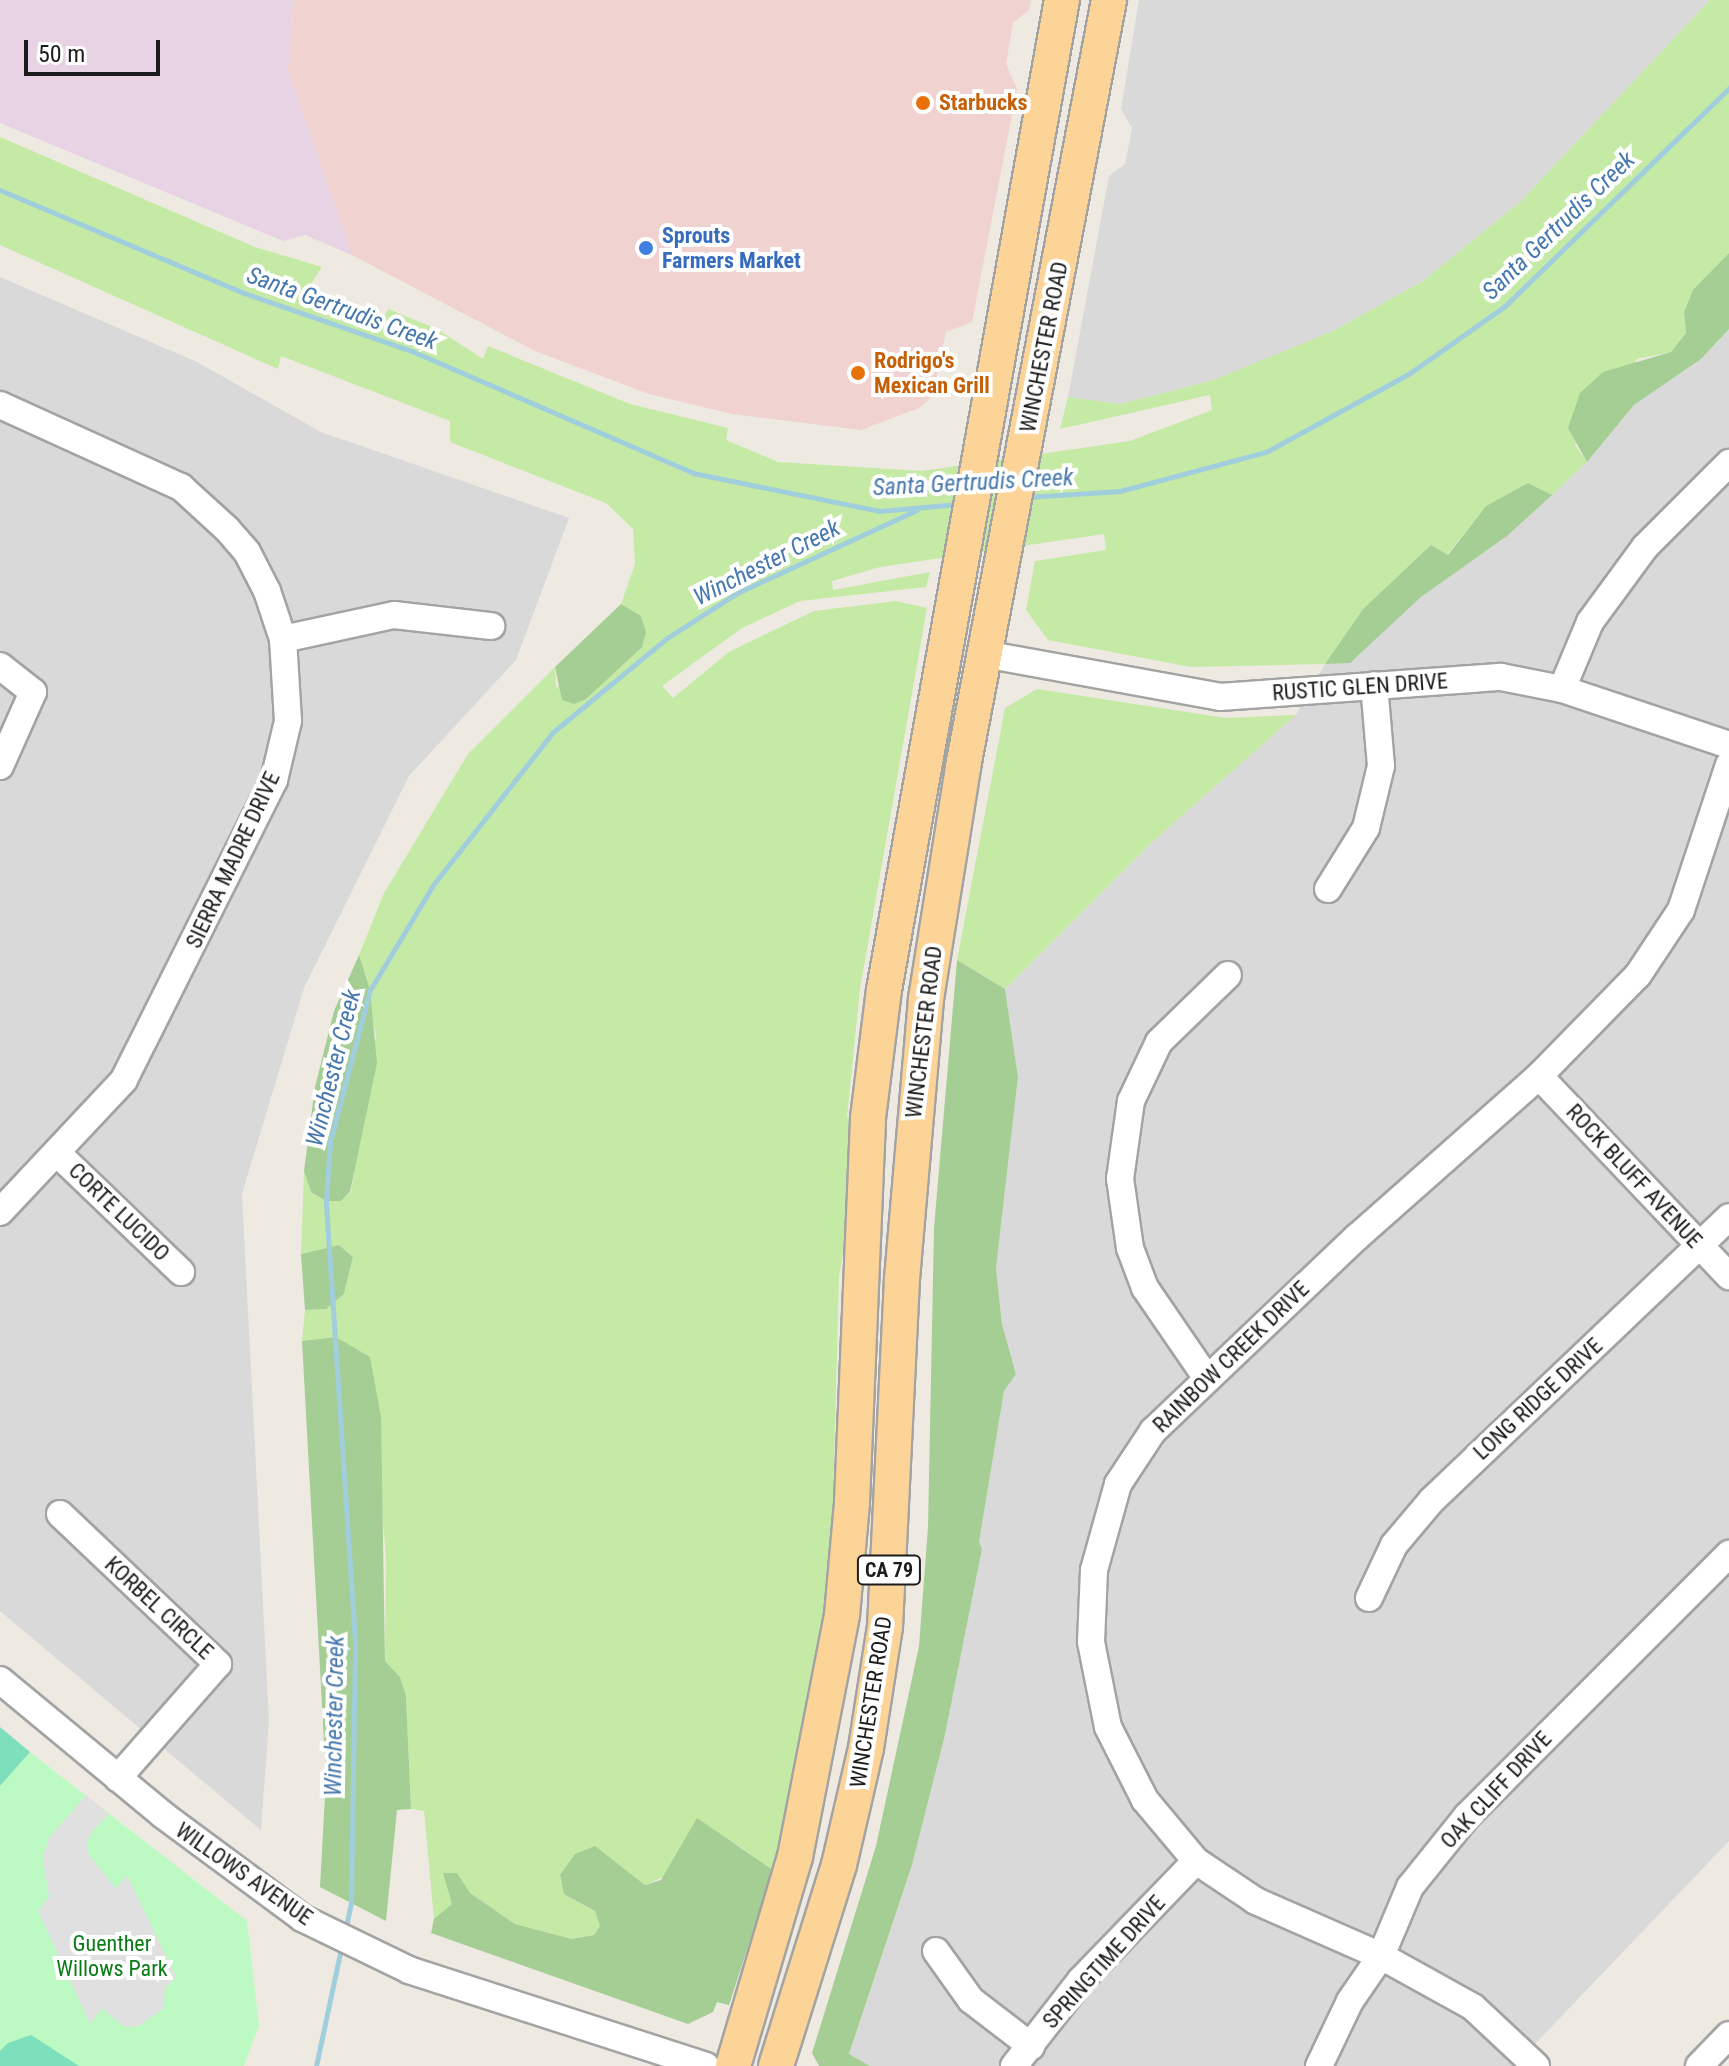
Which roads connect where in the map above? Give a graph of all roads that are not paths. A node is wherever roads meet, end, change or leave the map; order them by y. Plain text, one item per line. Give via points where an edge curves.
1 (1062, 0) edge
2 (1109, 0) edge
3 (0, 405) edge
4 (1729, 463) edge
5 (491, 626) dead end
6 (283, 639) junction
7 (984, 654) junction
8 (0, 666) edge
9 (1374, 685) junction
10 (1562, 689) junction
11 (1729, 745) edge
12 (1729, 765) edge
13 (0, 766) edge
14 (1328, 889) dead end
15 (1228, 975) dead end
16 (1539, 1076) junction
17 (57, 1153) junction
18 (0, 1212) edge
19 (1729, 1217) edge
20 (1699, 1245) junction
21 (181, 1272) dead end
22 (1729, 1276) edge
23 (1206, 1377) junction
24 (60, 1514) dead end
25 (1729, 1554) edge
26 (1369, 1598) dead end
27 (0, 1680) edge
28 (118, 1778) junction
29 (1196, 1861) junction
30 (936, 1951) dead end
31 (1381, 1956) junction
32 (1729, 2035) edge
33 (1023, 2056) edge
34 (706, 2066) edge
35 (733, 2066) edge
36 (776, 2066) edge
37 (1319, 2066) edge
38 (1536, 2066) edge
39 (1699, 2066) edge

1 - 35 main road, WINCHESTER ROAD / CA 79 via 884,990 868,1118 852,1502 842,1615 795,1857
2 - 7 main road, WINCHESTER ROAD
3 - 6 street, SIERRA MADRE DRIVE via 137,463 207,508 247,552
4 - 10 street via 1645,547 1590,622
5 - 6 street via 394,615
6 - 17 street, SIERRA MADRE DRIVE via 288,721 274,780 124,1080
7 - 9 street, RUSTIC GLEN DRIVE via 1220,697
7 - 36 main road, WINCHESTER ROAD / CA 79 via 918,1061 885,1627 843,1851
8 - 13 street via 33,692
9 - 10 street, RUSTIC GLEN DRIVE via 1501,677
9 - 14 street via 1381,766 1366,828
10 - 11 street, RUSTIC GLEN DRIVE
12 - 16 street, RAINBOW CREEK DRIVE via 1681,910 1638,975
15 - 23 street via 1159,1042 1131,1101 1120,1179 1130,1248 1145,1288
16 - 20 street, ROCK BLUFF AVENUE
16 - 23 street, RAINBOW CREEK DRIVE
17 - 18 street, SIERRA MADRE DRIVE
17 - 21 street, CORTE LUCIDO
19 - 20 street, LONG RIDGE DRIVE
20 - 22 street, ROCK BLUFF AVENUE
20 - 26 street, LONG RIDGE DRIVE via 1432,1500 1394,1545
23 - 29 street, RAINBOW CREEK DRIVE via 1153,1431 1118,1484 1094,1570 1091,1642 1108,1727 1145,1800
24 - 28 street, KORBEL CIRCLE via 218,1664
25 - 31 street, OAK CLIFF DRIVE via 1467,1816 1410,1887
27 - 28 street, WILLOWS AVENUE
28 - 34 street, WILLOWS AVENUE via 302,1918 389,1962
29 - 31 street, RAINBOW CREEK DRIVE via 1256,1901
29 - 33 street, SPRINGTIME DRIVE via 1081,1980
30 - 33 street via 971,2000
31 - 37 street, OAK CLIFF DRIVE via 1350,2001
31 - 38 street, RAINBOW CREEK DRIVE via 1473,2007
32 - 39 street

